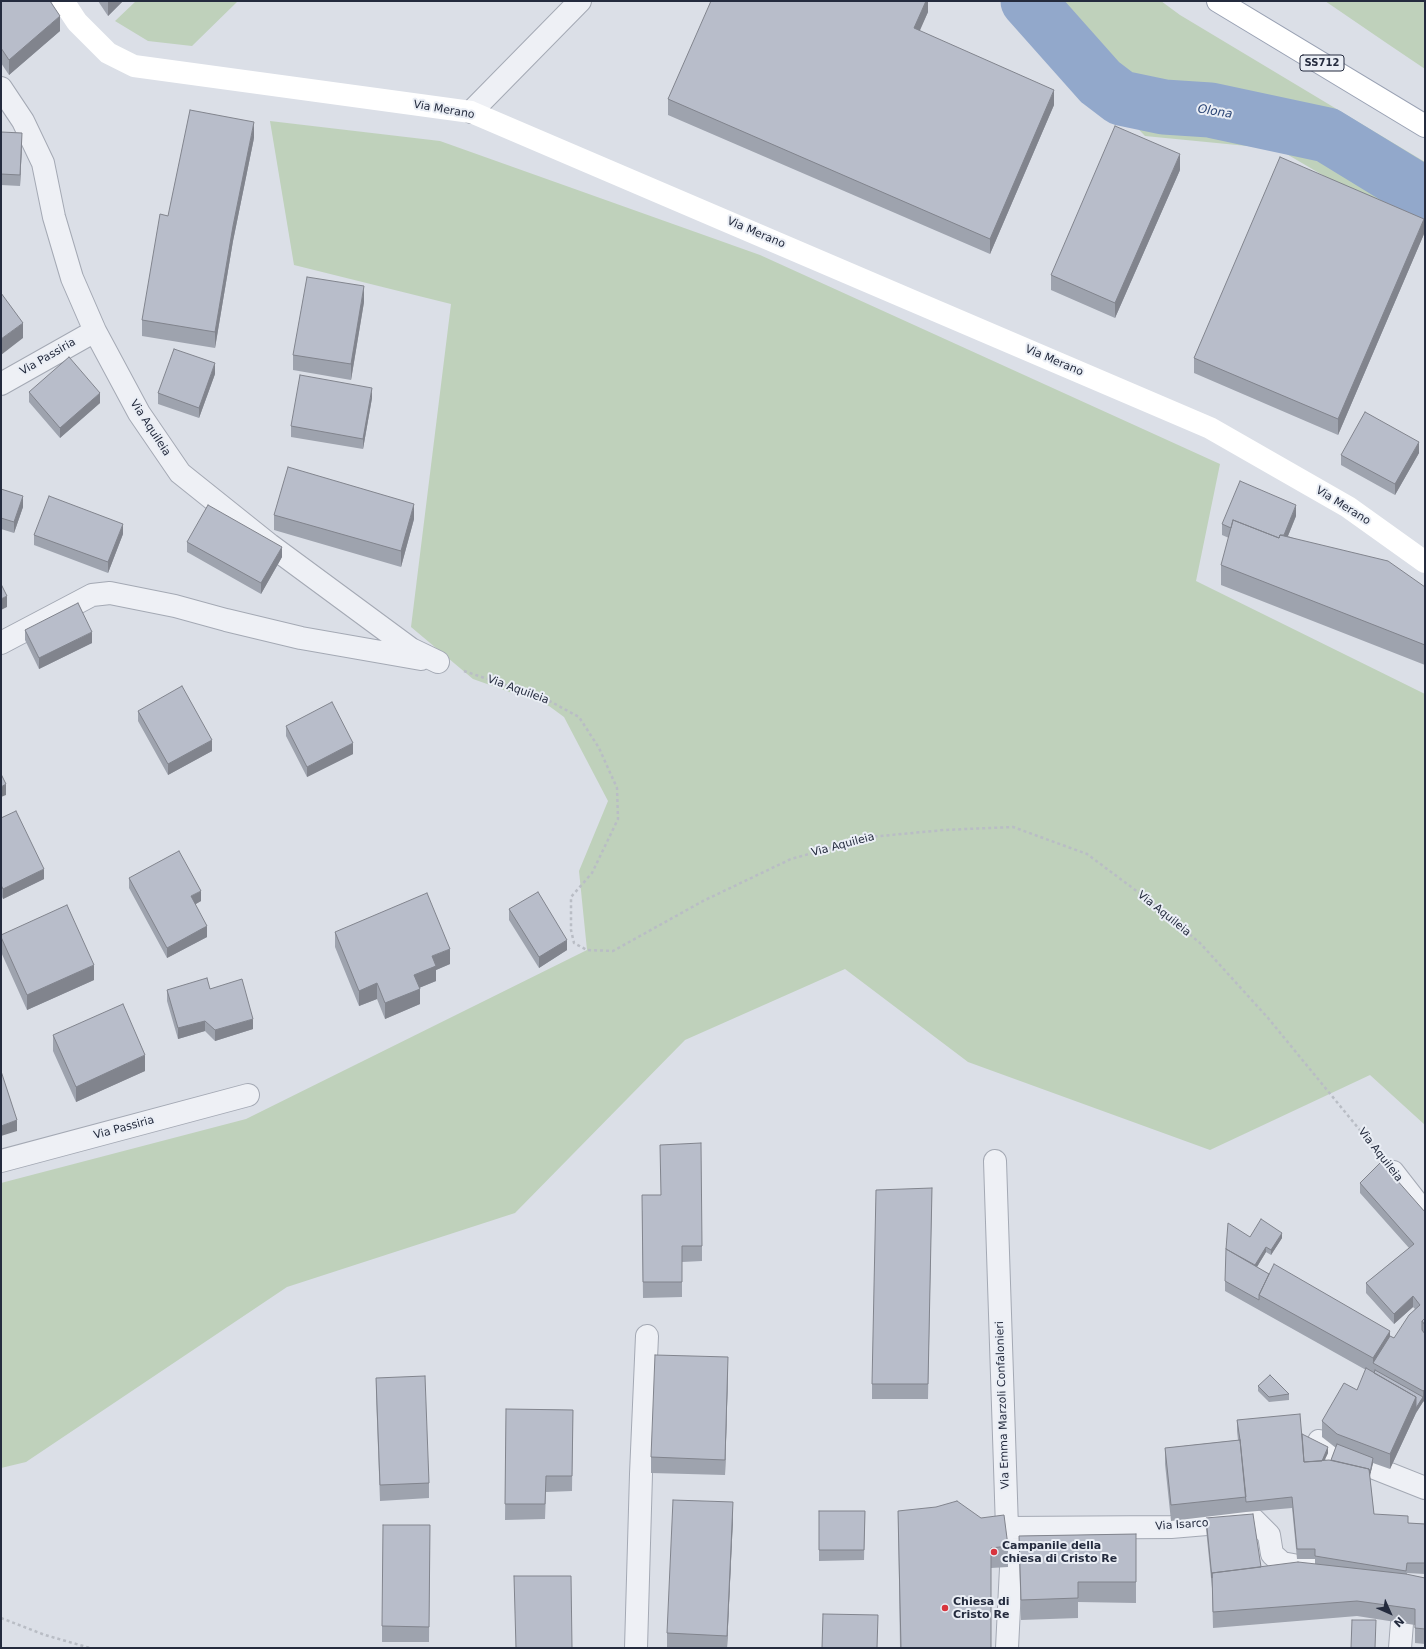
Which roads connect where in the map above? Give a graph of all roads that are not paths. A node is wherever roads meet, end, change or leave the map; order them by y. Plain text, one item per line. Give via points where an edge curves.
1 (63, 1) edge
2 (580, 1) edge
3 (1218, 1) edge
4 (1, 88) edge
5 (471, 112) junction
6 (1425, 126) edge
7 (95, 331) junction
8 (1, 384) edge
9 (1425, 562) edge
10 (1, 642) edge
11 (248, 1095) dead end
12 (1, 1161) edge
13 (995, 1161) dead end
14 (1393, 1172) road end
15 (1425, 1213) edge
16 (648, 1336) dead end
17 (1372, 1468) edge
18 (1425, 1488) edge
19 (1007, 1528) junction
20 (1336, 1572) edge
21 (1402, 1623) edge
22 (636, 1648) edge
23 (1007, 1648) edge
24 (1400, 1648) edge

1 - 5 street, Via Merano via 77,22 108,52 134,66
2 - 5 street
3 - 6 street, SS712
4 - 7 street, Via Aquileia via 24,121 43,163 54,217 72,278
5 - 9 street, Via Merano via 1210,428 1348,507
7 - 8 street, Via Passiria
7 - 10 street, Via Aquileia via 138,413 180,473 270,545 411,649 438,662 301,638 175,606 110,593 92,596
11 - 12 street, Via Passiria
13 - 19 street, Via Emma Marzoli Confalonieri
14 - 15 street, Via Aquileia
16 - 22 street
17 - 18 street
19 - 20 street, Via Isarco via 1171,1527 1254,1520 1269,1535 1272,1554 1282,1563
19 - 23 street, Via Emma Marzoli Confalonieri via 1011,1568
21 - 24 street

